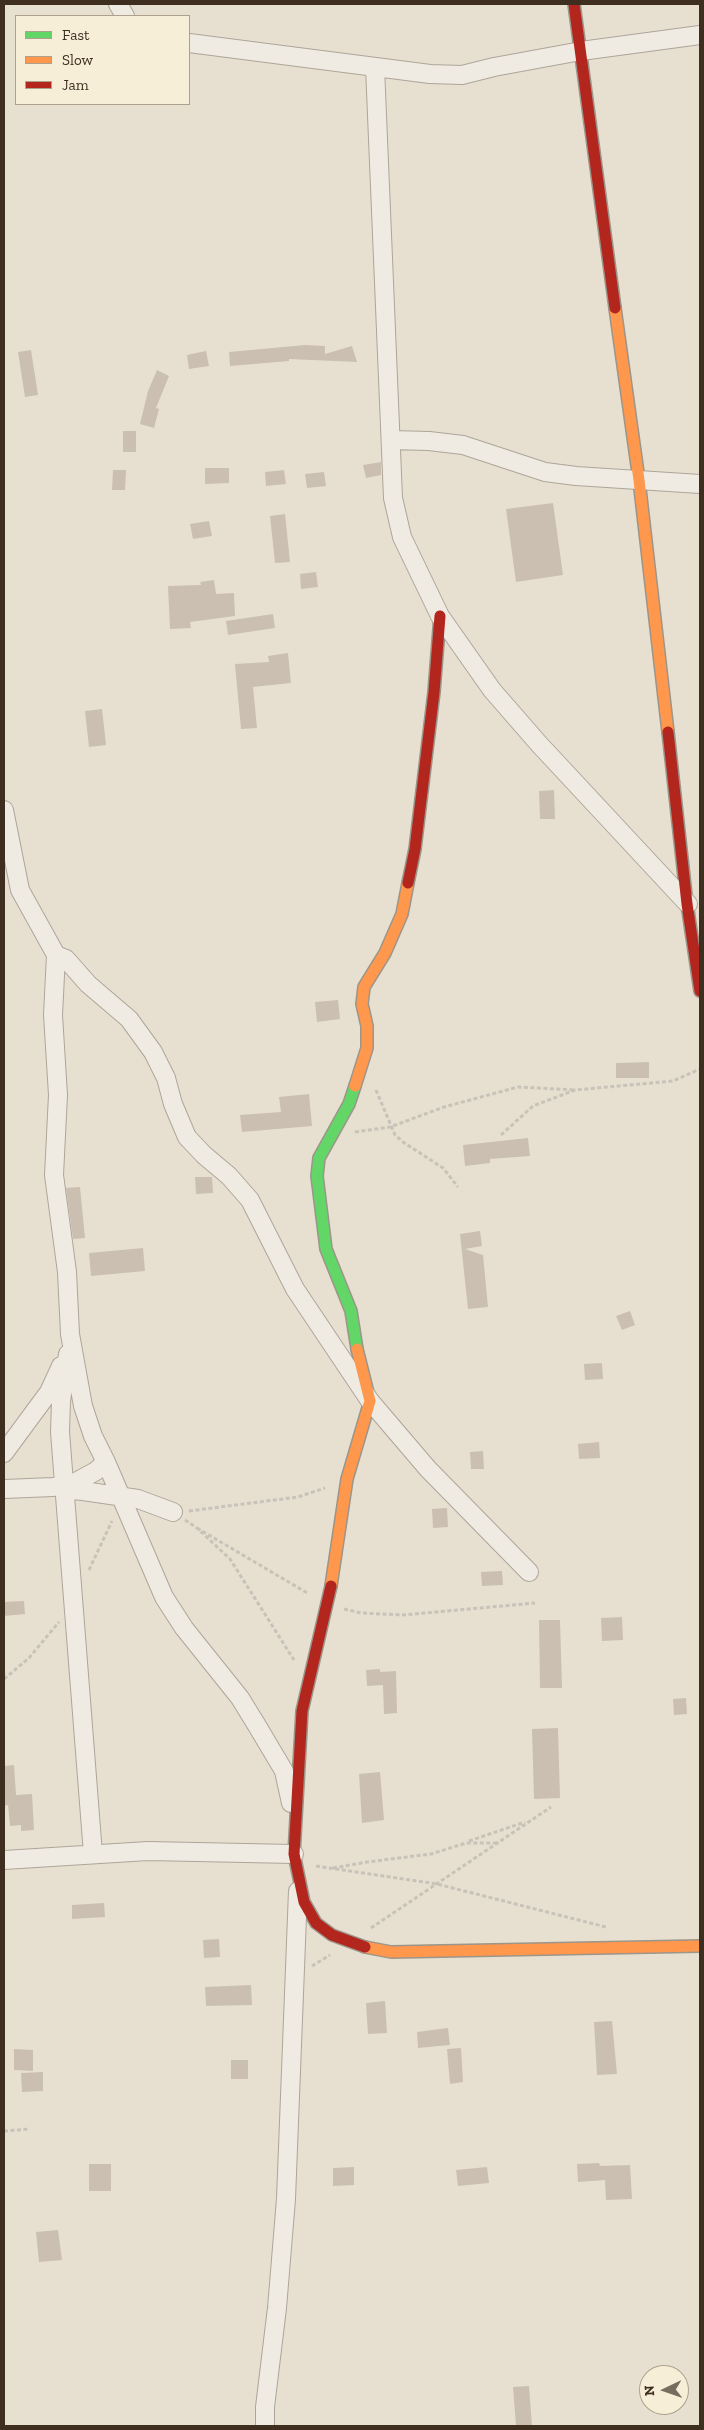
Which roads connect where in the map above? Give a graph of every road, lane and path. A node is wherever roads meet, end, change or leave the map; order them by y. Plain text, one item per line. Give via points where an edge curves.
1 (118, 4) edge
2 (574, 4) edge
3 (125, 15) edge
4 (700, 35) edge
5 (190, 43) edge
6 (581, 51) junction
7 (375, 67) junction
8 (391, 440) junction
9 (639, 480) junction
10 (700, 484) edge
11 (440, 616) junction
12 (4, 810) edge
13 (694, 904) edge
14 (56, 955) junction
15 (700, 991) edge
16 (700, 1069) edge
17 (575, 1090) junction
18 (390, 1126) junction
19 (502, 1136) dead end
20 (330, 1140) junction
21 (458, 1187) dead end
22 (70, 1334) junction
23 (370, 1401) junction
24 (4, 1453) edge
25 (106, 1462) junction
26 (347, 1479) junction
27 (65, 1488) junction
28 (4, 1489) edge
29 (121, 1497) junction
30 (173, 1512) junction
31 (197, 1528) junction
32 (529, 1572) dead end
33 (86, 1576) dead end
34 (74, 1603) junction
35 (535, 1604) dead end
36 (327, 1605) junction
37 (299, 1668) dead end
38 (4, 1679) edge
39 (551, 1807) dead end
40 (294, 1813) junction
41 (531, 1820) junction
42 (466, 1842) junction
43 (498, 1843) junction
44 (93, 1854) junction
45 (294, 1854) junction
46 (4, 1860) edge
47 (330, 1869) junction
48 (298, 1881) junction
49 (437, 1884) junction
50 (607, 1927) dead end
51 (349, 1942) junction
52 (700, 1946) edge
53 (294, 1977) junction
54 (29, 2129) dead end
55 (4, 2131) edge
56 (265, 2426) edge

1 - 3 street
2 - 6 street
4 - 6 street
5 - 7 street
6 - 7 street via 462,75
6 - 9 street
7 - 8 street
8 - 9 street via 463,445 545,472
8 - 11 street via 396,519
9 - 10 street
9 - 13 street
11 - 13 street via 498,697 539,744
11 - 20 street via 415,850 404,904 395,933 364,987 362,1004 367,1048 349,1104
12 - 14 street via 20,890
13 - 15 street
14 - 22 street via 53,1015 58,1095 54,1175 67,1272
14 - 23 street via 66,959 88,984 129,1019 153,1052 187,1137 250,1200 294,1289
16 - 17 path via 673,1081
17 - 18 path via 518,1087
17 - 19 path via 533,1106
18 - 20 path via 352,1132
18 - 21 path via 403,1142 443,1168
20 - 23 street via 319,1158 318,1176 326,1249 351,1311
22 - 24 street via 61,1367 48,1392
22 - 25 street via 83,1406
22 - 27 street via 61,1401
23 - 26 street
23 - 32 street via 428,1468
25 - 27 street
25 - 29 street
26 - 30 path via 298,1497
26 - 36 street
27 - 28 street
27 - 29 street
27 - 34 street
29 - 30 street via 138,1499
29 - 33 path
29 - 40 street via 171,1609 240,1698 284,1771
30 - 31 path
31 - 36 path
31 - 37 path via 230,1559
34 - 38 path via 29,1658
34 - 44 street
35 - 36 path via 403,1615 361,1613
36 - 40 street via 302,1710
39 - 41 path
40 - 45 street
41 - 42 path
41 - 43 path
42 - 43 path
42 - 47 path via 431,1854
43 - 49 path
44 - 45 street via 148,1851
44 - 46 street
45 - 47 path via 318,1867
45 - 48 street
47 - 49 path
48 - 51 street via 304,1902 316,1922 332,1935
48 - 53 street
49 - 50 path
49 - 51 path
51 - 52 street via 371,1950 391,1952
51 - 53 path
53 - 56 street via 286,2199
54 - 55 path

